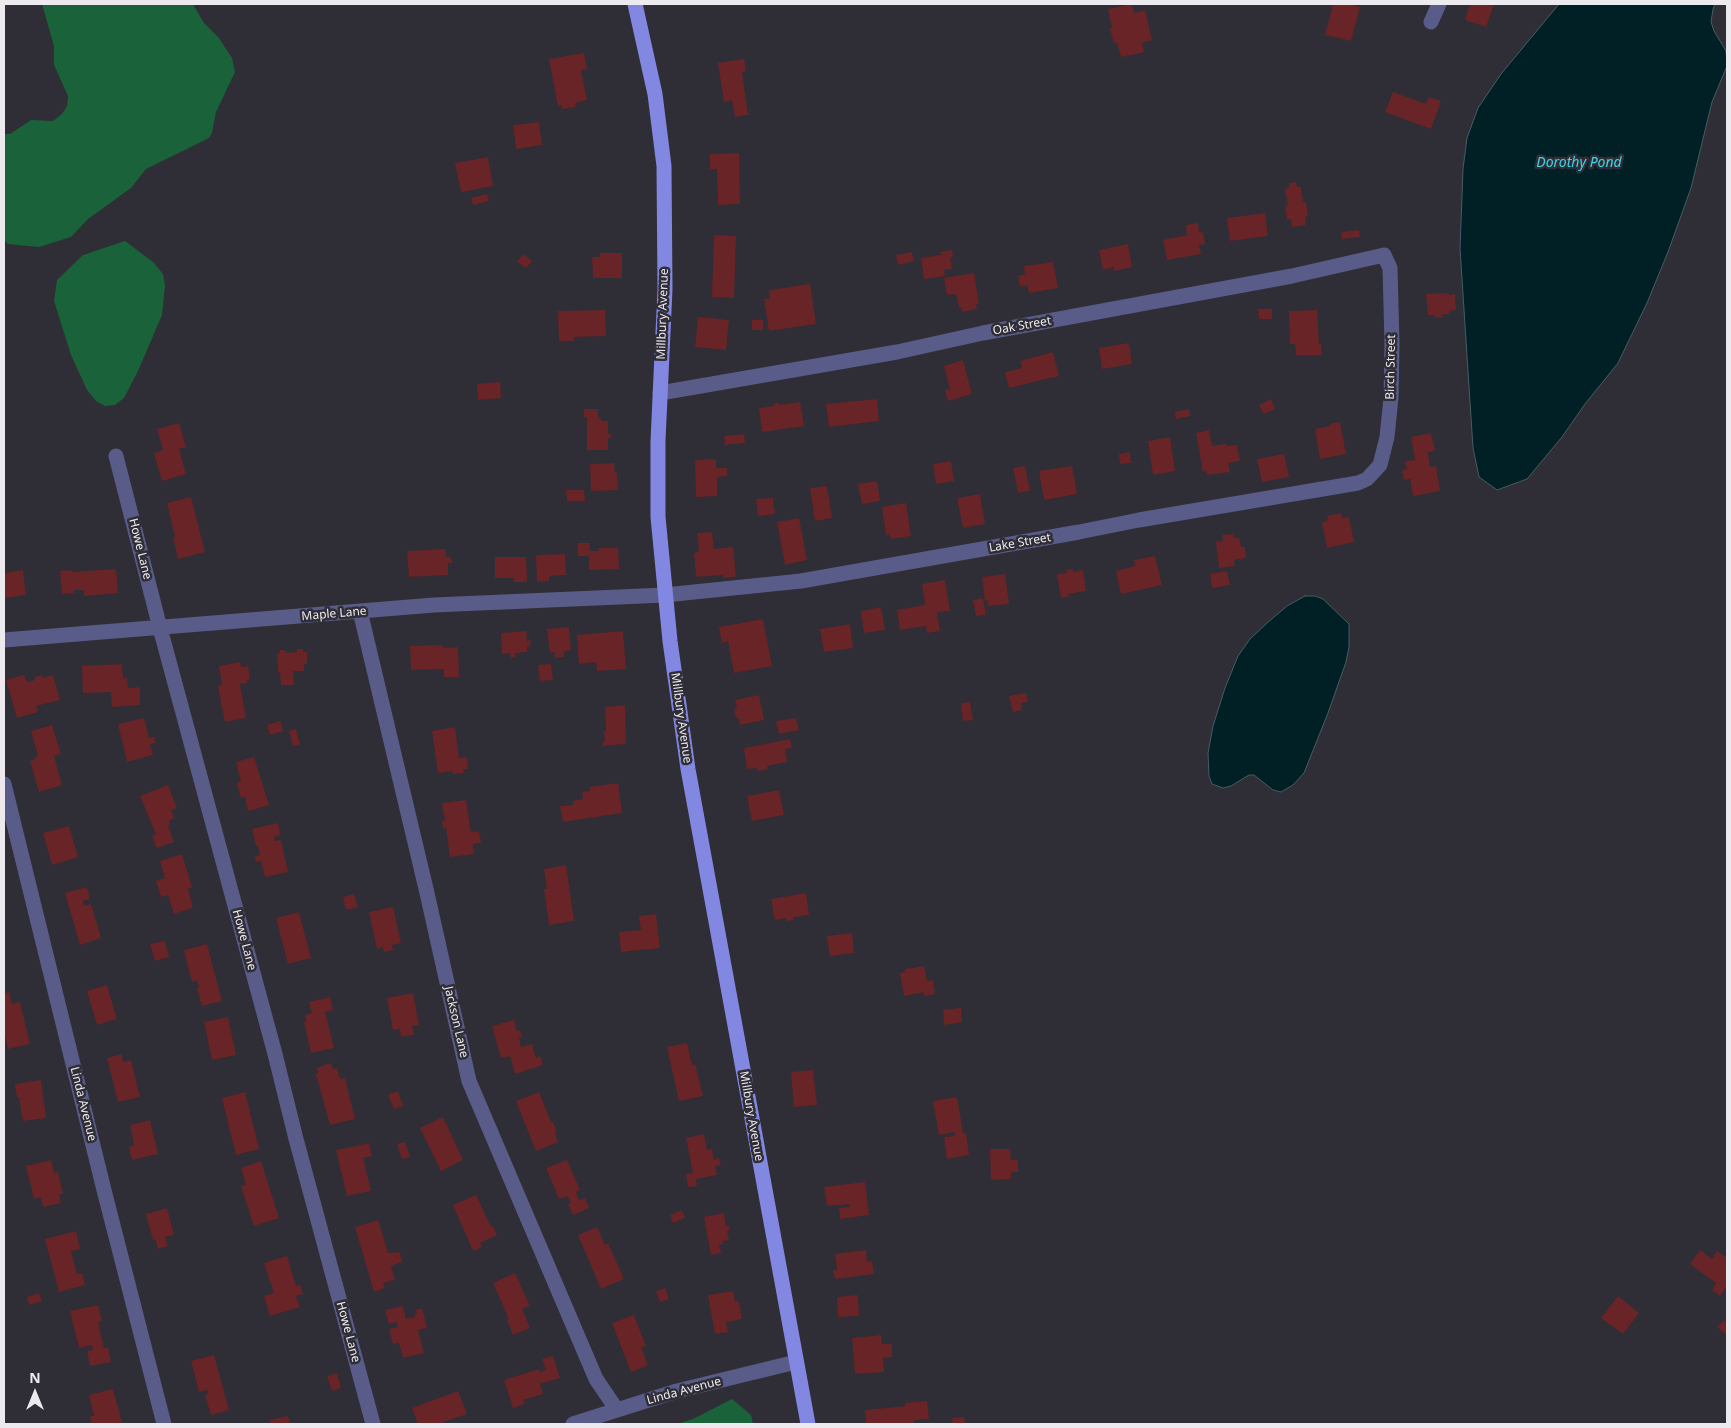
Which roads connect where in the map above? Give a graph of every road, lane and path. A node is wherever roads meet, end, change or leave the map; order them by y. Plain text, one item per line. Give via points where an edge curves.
1 (635, 4) edge
2 (1438, 4) edge
3 (1431, 22) dead end
4 (1384, 255) joint
5 (660, 394) junction
6 (116, 456) dead end
7 (1371, 476) joint
8 (665, 595) junction
9 (360, 611) junction
10 (160, 628) junction
11 (4, 640) edge
12 (4, 784) edge
13 (796, 1362) junction
14 (617, 1410) junction
15 (164, 1424) edge
16 (373, 1424) edge
17 (573, 1424) edge
18 (808, 1424) edge

1 - 5 main road, Millbury Avenue via 655,94 664,166 666,232
2 - 3 street
4 - 5 street, Oak Street via 1292,276 897,352
4 - 7 street, Birch Street via 1390,268 1391,398 1383,454 1380,465
5 - 8 main road, Millbury Avenue via 658,517
6 - 10 street, Howe Lane
7 - 8 street, Lake Street via 1345,486 810,579
8 - 9 street, Maple Lane
8 - 13 main road, Millbury Avenue via 688,769
9 - 10 street, Maple Lane
9 - 14 street, Jackson Lane via 469,1081 596,1379
10 - 11 street, Maple Lane
10 - 16 street, Howe Lane
12 - 15 street, Linda Avenue
13 - 14 street, Linda Avenue via 677,1391
13 - 18 main road, Millbury Avenue
14 - 17 street, Linda Avenue

